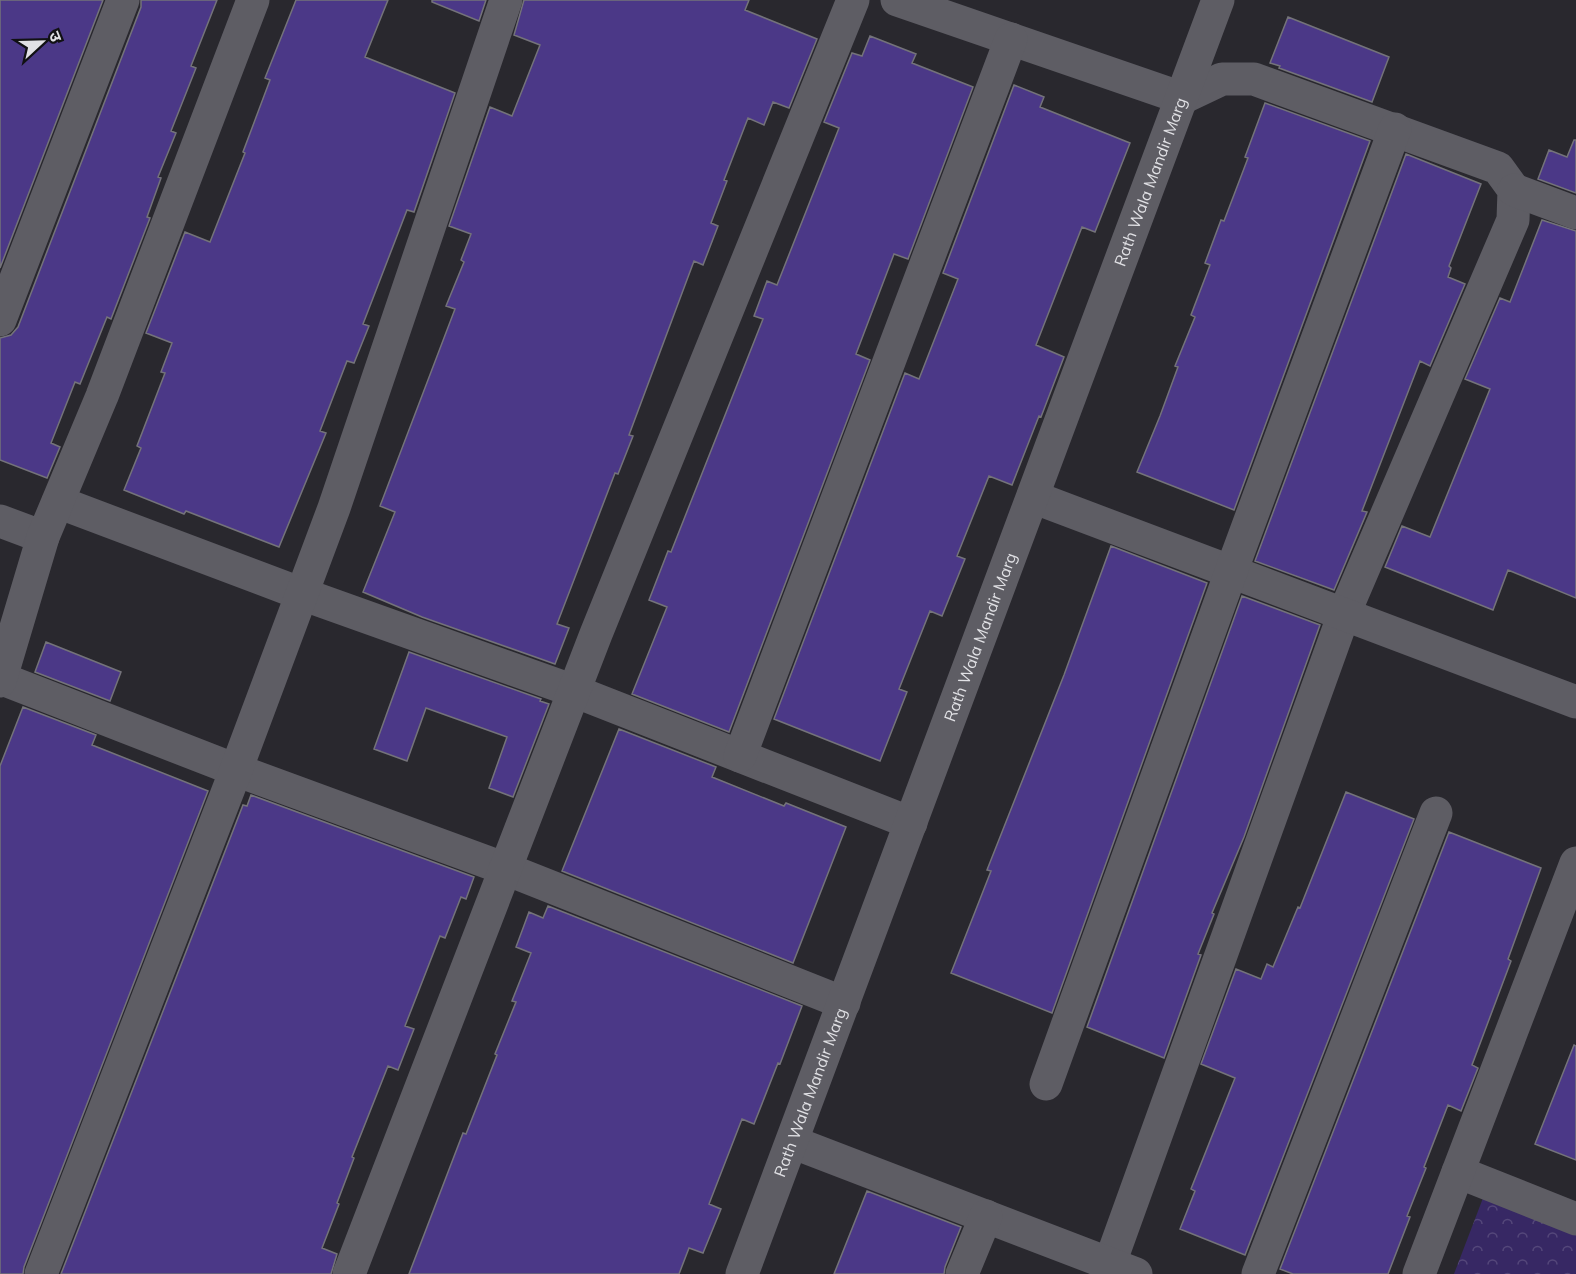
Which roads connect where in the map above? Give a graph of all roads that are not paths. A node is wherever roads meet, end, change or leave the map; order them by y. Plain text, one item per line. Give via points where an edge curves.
1 (123, 0) edge
2 (253, 0) edge
3 (506, 0) edge
4 (853, 0) edge
5 (897, 0) edge
6 (1218, 0) edge
7 (1011, 39) junction
8 (1182, 98) junction
9 (1395, 129) junction
10 (1514, 190) junction
11 (1576, 213) edge
12 (0, 320) edge
13 (1033, 497) junction
14 (58, 502) junction
15 (0, 521) edge
16 (43, 537) junction
17 (1231, 572) junction
18 (302, 594) junction
19 (1344, 614) junction
20 (0, 679) edge
21 (574, 691) junction
22 (1576, 702) edge
23 (740, 756) junction
24 (237, 770) junction
25 (1436, 813) dead end
26 (911, 823) junction
27 (1576, 863) edge
28 (506, 869) junction
29 (844, 1003) junction
30 (1046, 1084) dead end
31 (792, 1142) junction
32 (1458, 1172) junction
33 (986, 1216) junction
34 (1576, 1219) edge
35 (1117, 1271) edge
36 (41, 1274) edge
37 (349, 1274) edge
38 (742, 1274) edge
39 (962, 1274) edge
40 (1258, 1274) edge
41 (1419, 1274) edge

1 - 12 street
2 - 14 street
3 - 18 street
4 - 21 street
5 - 7 street
6 - 8 street, Rath Wala Mandir Marg
7 - 8 street
7 - 23 street
8 - 9 street via 1222,79 1254,80
8 - 13 street, Rath Wala Mandir Marg
9 - 10 street via 1498,168
9 - 17 street
10 - 11 street
10 - 19 street via 1514,220
13 - 17 street
13 - 26 street, Rath Wala Mandir Marg
14 - 16 street
14 - 18 street
15 - 16 street
16 - 20 street
17 - 19 street
17 - 30 street
18 - 21 street
18 - 24 street
19 - 22 street
19 - 35 street
20 - 24 street
21 - 23 street
21 - 28 street
23 - 26 street
24 - 28 street
24 - 36 street
25 - 40 street
26 - 29 street, Rath Wala Mandir Marg
27 - 32 street
28 - 29 street
28 - 37 street
29 - 31 street, Rath Wala Mandir Marg
31 - 33 street
31 - 38 street, Rath Wala Mandir Marg
32 - 34 street
32 - 41 street
33 - 35 street
33 - 39 street

